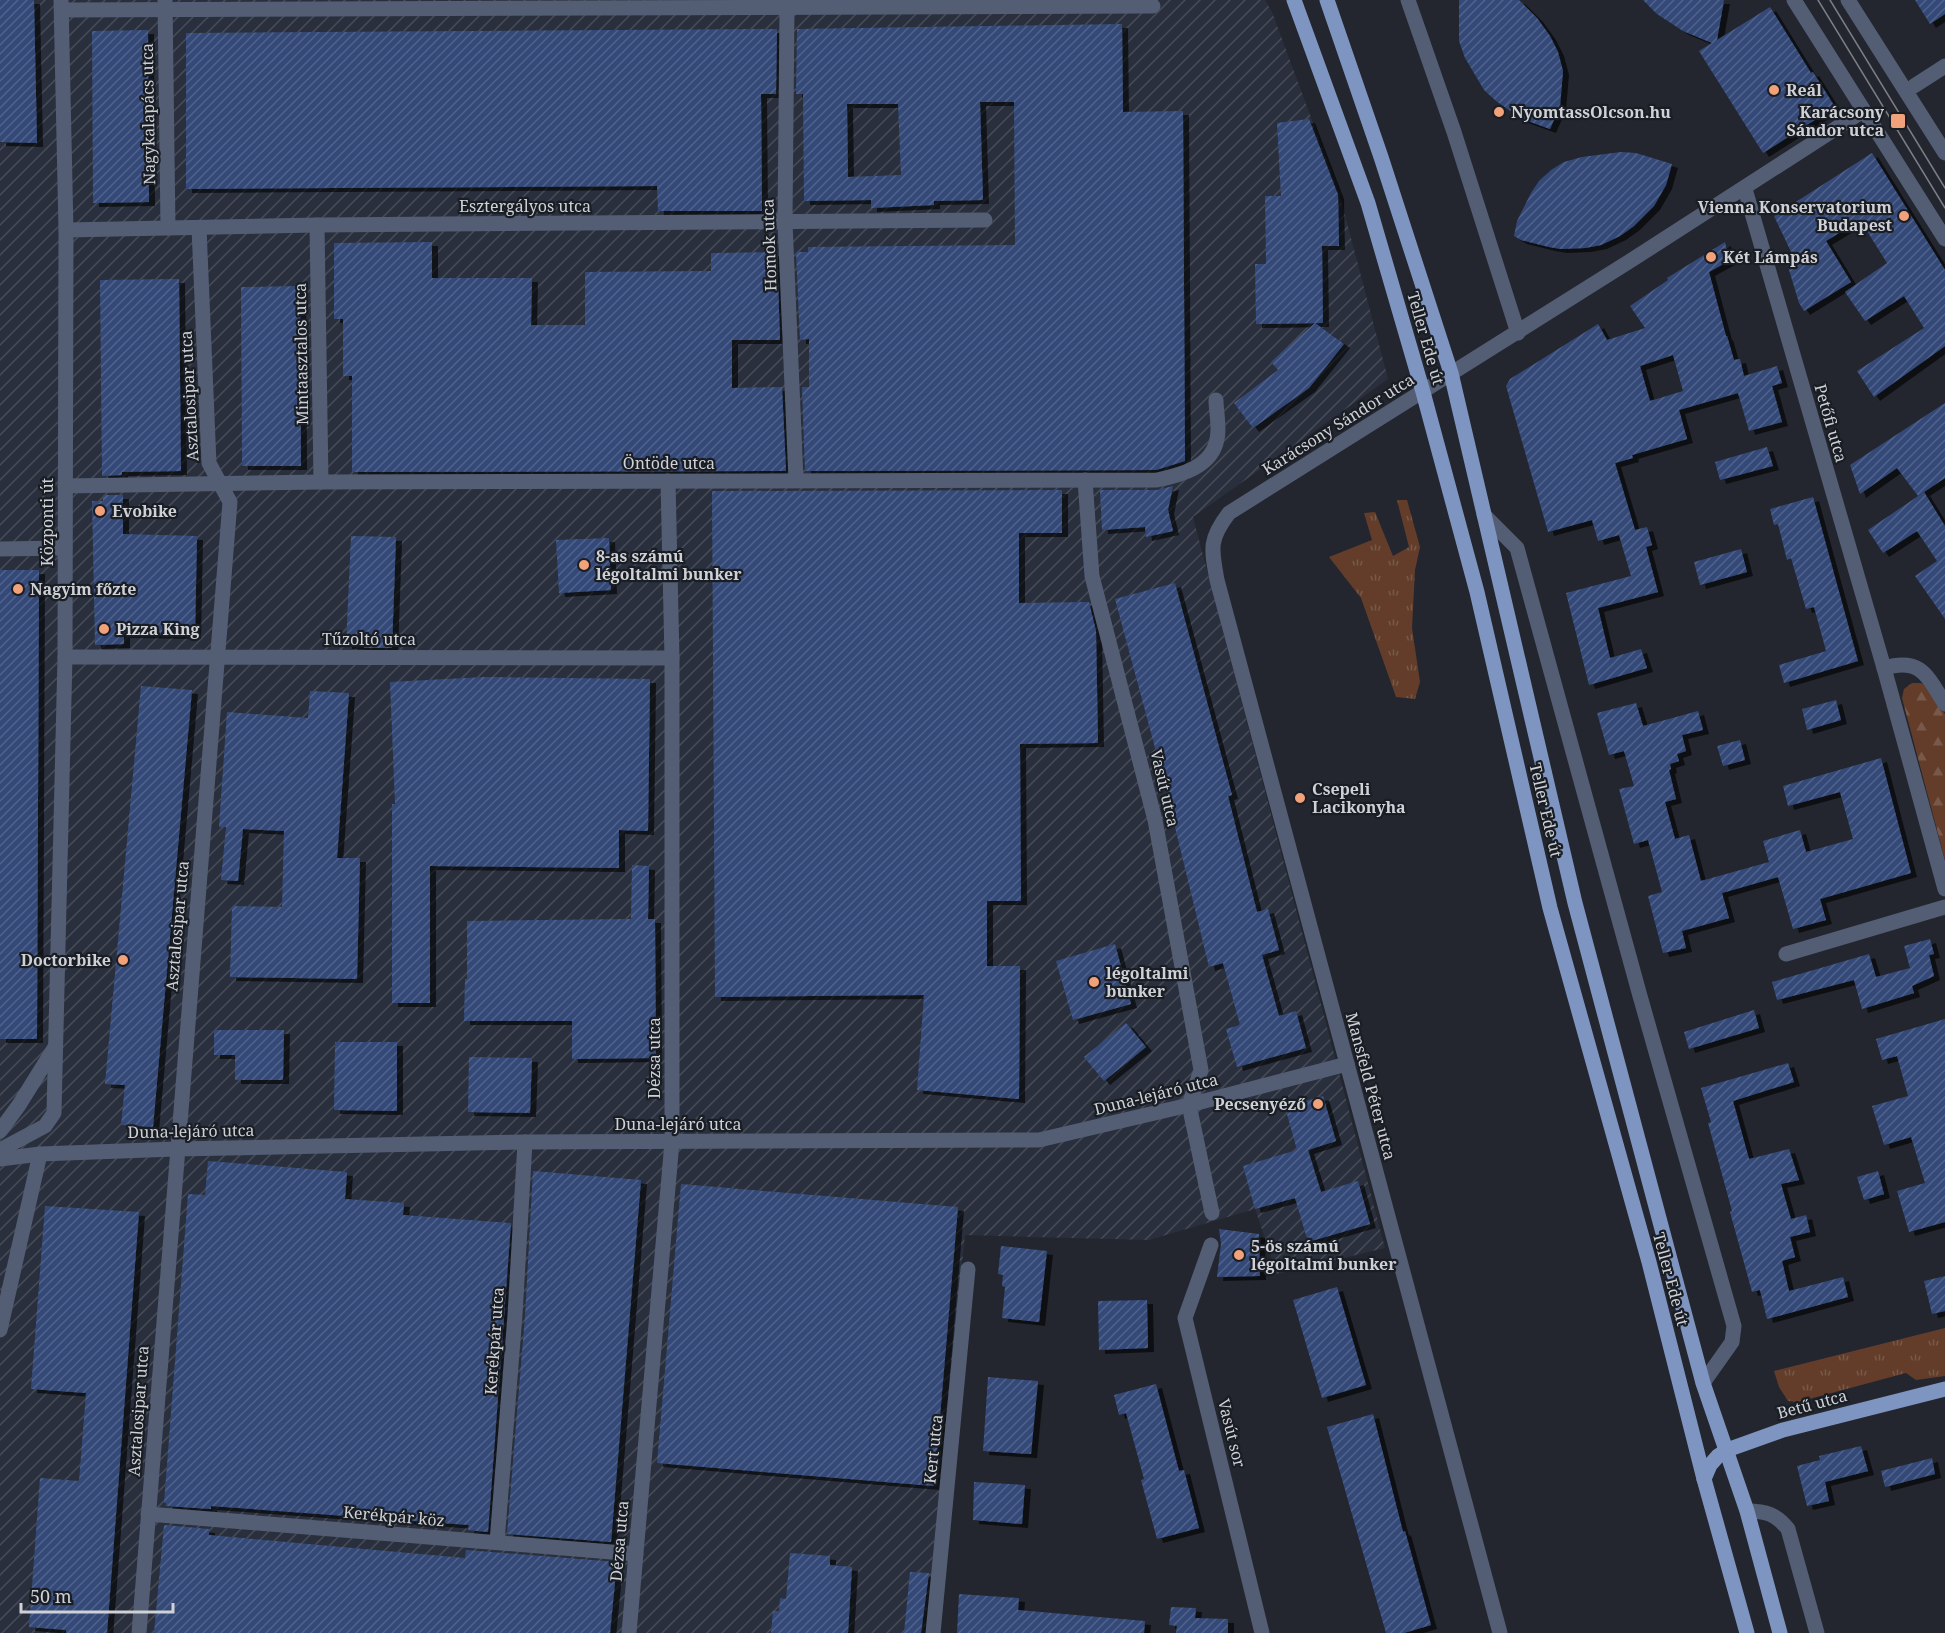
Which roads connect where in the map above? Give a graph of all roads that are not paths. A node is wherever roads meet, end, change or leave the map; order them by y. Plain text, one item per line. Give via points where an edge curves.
1 (1294, 0) edge
2 (1327, 0) edge
3 (1408, 0) edge
4 (1794, 0) edge
5 (1848, 0) edge
6 (663, 3) edge
7 (165, 4) edge
8 (62, 5) edge
9 (1153, 6) dead end
10 (786, 9) junction
11 (1945, 66) edge
12 (1914, 86) dead end
13 (1863, 111) junction
14 (1945, 153) edge
15 (1744, 189) junction
16 (985, 220) dead end
17 (785, 222) junction
18 (317, 225) junction
19 (168, 228) junction
20 (199, 228) junction
21 (66, 230) junction
22 (1945, 239) edge
23 (1518, 333) junction
24 (1452, 373) junction
25 (1423, 392) junction
26 (1216, 400) dead end
27 (796, 480) junction
28 (1085, 480) junction
29 (668, 481) junction
30 (220, 483) junction
31 (321, 483) junction
32 (65, 486) junction
33 (1484, 514) junction
34 (65, 548) junction
35 (1213, 548) joint
36 (0, 549) edge
37 (219, 656) junction
38 (65, 657) junction
39 (672, 658) junction
40 (1884, 668) junction
41 (1945, 705) edge
42 (1945, 889) edge
43 (1945, 907) edge
44 (1786, 954) dead end
45 (57, 1045) junction
46 (1347, 1064) junction
47 (1189, 1105) junction
48 (0, 1131) edge
49 (525, 1142) junction
50 (672, 1142) junction
51 (176, 1149) junction
52 (0, 1150) edge
53 (40, 1154) junction
54 (0, 1159) edge
55 (1212, 1213) dead end
56 (1211, 1245) dead end
57 (968, 1269) dead end
58 (0, 1330) edge
59 (1704, 1383) junction
60 (1945, 1389) edge
61 (1727, 1450) junction
62 (1704, 1479) junction
63 (1747, 1511) junction
64 (148, 1514) junction
65 (497, 1542) junction
66 (636, 1554) junction
67 (139, 1633) edge
68 (629, 1633) edge
69 (933, 1633) edge
70 (1262, 1633) edge
71 (1500, 1633) edge
72 (1747, 1633) edge
73 (1780, 1633) edge
74 (1817, 1633) edge

1 - 25 main road, Teller Ede út via 1368,203
2 - 24 main road, Teller Ede út
3 - 23 street
4 - 13 street
5 - 14 street
6 - 7 street
6 - 10 street
7 - 8 street
7 - 19 street, Nagykalapács utca
8 - 21 street, Központi út
9 - 10 street
10 - 17 street, Homok utca
11 - 12 street
13 - 15 street, Karácsony Sándor utca
13 - 22 street
15 - 23 street, Karácsony Sándor utca
15 - 40 street, Petőfi utca
16 - 17 street, Esztergályos utca
17 - 18 street, Esztergályos utca
17 - 27 street, Homok utca
18 - 20 street, Esztergályos utca
18 - 31 street, Mintaasztalos utca
19 - 20 street, Esztergályos utca
19 - 21 street, Esztergályos utca
20 - 30 street, Asztalosipar utca via 209,463
21 - 32 street, Központi út
23 - 24 street, Karácsony Sándor utca
24 - 25 street, Karácsony Sándor utca
24 - 33 main road, Teller Ede út
25 - 35 street, Karácsony Sándor utca via 1229,513 1215,531
25 - 62 main road, Teller Ede út via 1477,592 1550,908
26 - 28 street, Öntöde utca via 1218,440 1207,459 1187,473 1157,480
27 - 28 street, Öntöde utca
27 - 29 street, Öntöde utca
28 - 47 street, Vasút utca via 1092,576 1155,820 1201,1070
29 - 31 street, Öntöde utca
29 - 39 street, Dézsa utca
30 - 31 street, Öntöde utca
30 - 32 street, Öntöde utca
30 - 37 street, Asztalosipar utca via 230,502
32 - 34 street, Központi út
33 - 59 main road, Teller Ede út via 1575,903
33 - 59 street via 1517,548 1734,1326 1732,1342
34 - 36 street
34 - 38 street, Központi út
35 - 46 street, Mansfeld Péter utca via 1220,591
37 - 38 street, Tűzoltó utca
37 - 39 street, Tűzoltó utca
37 - 51 street, Asztalosipar utca
38 - 45 street, Központi út
39 - 50 street, Dézsa utca
40 - 41 street via 1909,664 1922,671
40 - 42 street, Petőfi utca
43 - 44 street
45 - 48 street
45 - 52 street, Központi út via 54,1113 45,1126
46 - 47 street, Duna-lejáró utca
46 - 71 street, Mansfeld Péter utca
47 - 50 street, Duna-lejáró utca via 1039,1140
47 - 55 street
49 - 50 street, Duna-lejáró utca
49 - 51 street, Duna-lejáró utca
49 - 65 street, Kerékpár utca
50 - 66 street, Dézsa utca
51 - 53 street, Duna-lejáró utca
51 - 64 street, Asztalosipar utca
53 - 54 street, Duna-lejáró utca
53 - 58 street
56 - 70 street, Vasút sor via 1185,1318
57 - 69 street, Kert utca
59 - 61 main road, Teller Ede út
60 - 61 main road, Betű utca via 1783,1430
61 - 62 main road, Betű utca via 1710,1465
61 - 63 main road, Teller Ede út
62 - 72 main road, Teller Ede út
63 - 73 main road, Teller Ede út
63 - 74 street via 1768,1513 1788,1528
64 - 65 street, Kerékpár köz
64 - 67 street, Asztalosipar utca
65 - 66 street, Kerékpár köz
66 - 68 street, Dézsa utca

